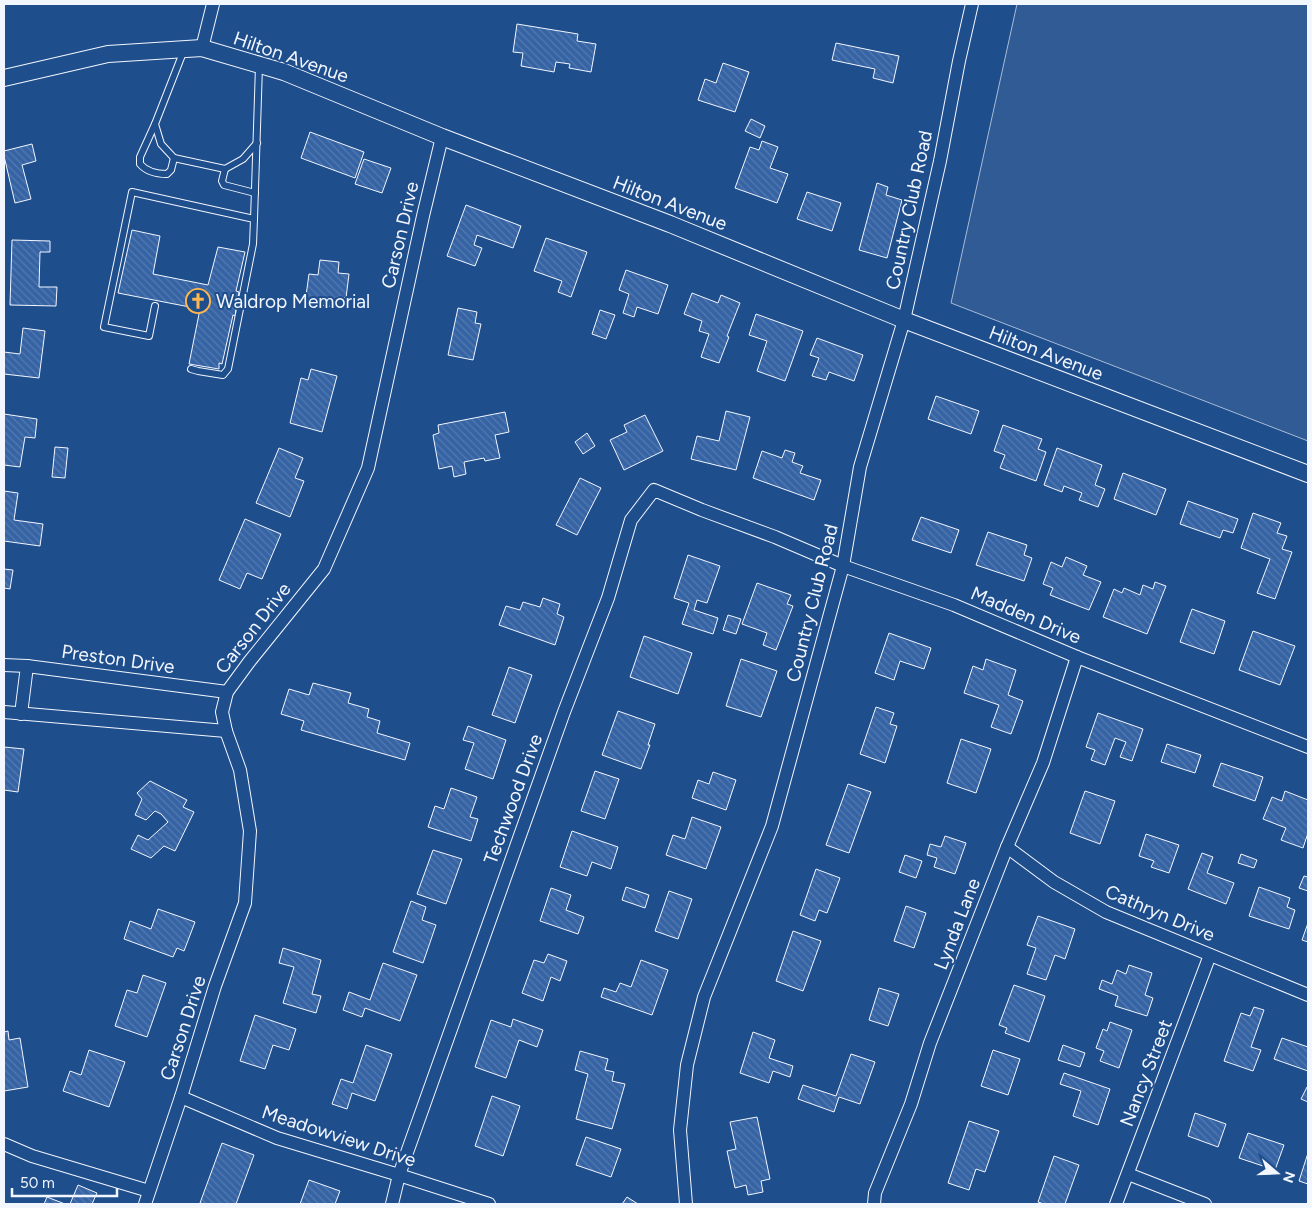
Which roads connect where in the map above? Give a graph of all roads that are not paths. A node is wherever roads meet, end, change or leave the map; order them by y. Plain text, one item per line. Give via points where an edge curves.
1 (213, 4) edge
2 (972, 4) edge
3 (202, 48) junction
4 (184, 49) junction
5 (259, 65) junction
6 (4, 78) edge
7 (155, 124) junction
8 (442, 138) junction
9 (257, 143) junction
10 (174, 158) junction
11 (225, 169) junction
12 (255, 193) junction
13 (254, 219) junction
14 (155, 306) dead end
15 (904, 320) junction
16 (191, 369) dead end
17 (1308, 474) edge
18 (729, 520) joint
19 (843, 566) junction
20 (1077, 657) junction
21 (4, 665) edge
22 (27, 666) junction
23 (227, 692) junction
24 (4, 712) edge
25 (21, 714) junction
26 (226, 730) junction
27 (1308, 747) edge
28 (1007, 847) junction
29 (1210, 955) junction
30 (1308, 995) edge
31 (181, 1097) junction
32 (4, 1144) edge
33 (1128, 1174) junction
34 (399, 1175) junction
35 (150, 1192) junction
36 (145, 1204) edge
37 (392, 1204) edge
38 (488, 1204) edge
39 (686, 1204) edge
40 (874, 1204) edge
41 (1116, 1204) edge
42 (1205, 1204) edge

1 - 3 street
2 - 15 street, Country Club Road
3 - 4 street, Hilton Avenue
3 - 5 street, Hilton Avenue
4 - 6 street, Hilton Avenue via 108,54
4 - 7 lane
5 - 8 street, Hilton Avenue via 284,72
5 - 9 lane
7 - 10 lane via 161,144
7 - 10 lane via 140,164 145,169 167,174
8 - 15 street, Hilton Avenue via 670,224
8 - 23 street, Carson Drive via 368,468 324,569
9 - 11 lane via 243,159
9 - 12 lane
10 - 11 lane
11 - 12 lane via 224,185
12 - 13 lane
13 - 14 lane via 132,192 104,327 149,336
13 - 16 lane via 253,244 228,369 223,375
15 - 17 street, Hilton Avenue
15 - 19 street, Country Club Road via 860,467
18 - 19 street, Madden Drive
18 - 34 street, Techwood Drive via 654,490 631,520 608,598
19 - 20 street, Madden Drive via 954,606
19 - 39 street, Country Club Road via 772,826 704,997 687,1065 680,1130
20 - 27 street, Madden Drive
20 - 28 street, Lynda Lane via 1043,763
21 - 22 street, Preston Drive
22 - 23 street, Preston Drive
22 - 25 street
23 - 26 street, Carson Drive via 222,712
24 - 25 street
25 - 26 street
26 - 31 street, Carson Drive via 240,770 250,832 245,903
28 - 29 street, Cathryn Drive via 1054,882 1106,912
28 - 40 street, Lynda Lane via 930,1043 911,1104 875,1193
29 - 30 street, Cathryn Drive
29 - 33 street, Nancy Street
31 - 34 street, Meadowview Drive via 277,1138
31 - 35 street, Carson Drive
32 - 35 street via 32,1156
33 - 41 street, Nancy Street
33 - 42 street
34 - 37 street, Techwood Drive
34 - 38 street, Meadowview Drive
35 - 36 street, Carson Drive

